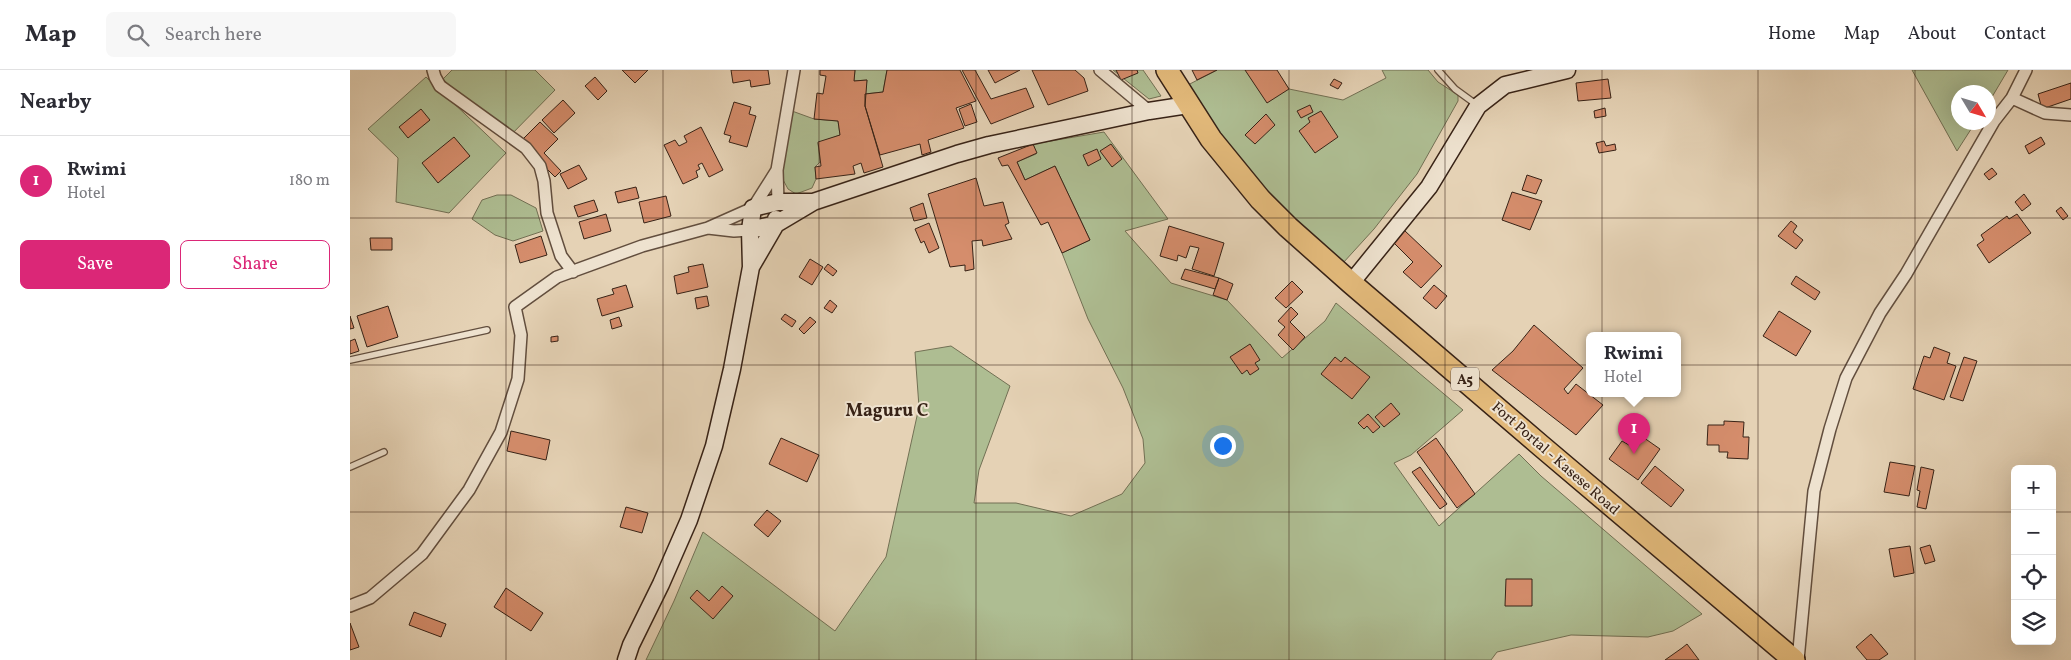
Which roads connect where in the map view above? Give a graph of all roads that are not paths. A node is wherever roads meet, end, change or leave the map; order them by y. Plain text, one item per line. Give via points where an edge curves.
1 (433, 70) edge
2 (794, 70) edge
3 (1100, 70) edge
4 (1167, 70) edge
5 (1438, 70) edge
6 (1567, 70) edge
7 (2026, 70) edge
8 (2012, 98) junction
9 (1188, 105) junction
10 (1478, 106) junction
11 (1149, 111) junction
12 (2071, 115) edge
13 (777, 170) junction
14 (778, 202) junction
15 (813, 202) junction
16 (753, 208) junction
17 (776, 224) junction
18 (708, 228) junction
19 (750, 230) junction
20 (752, 267) junction
21 (573, 272) junction
22 (1350, 283) junction
23 (487, 330) dead end
24 (350, 360) edge
25 (384, 452) dead end
26 (350, 467) edge
27 (350, 606) edge
28 (626, 660) edge
29 (1794, 660) edge
30 (1798, 660) edge

1 - 21 street via 440,86 526,148 540,166 547,213 561,256
2 - 13 street
3 - 11 street
4 - 9 highway, Fort Portal - Kasese Road / A5
5 - 10 lane via 1455,89
6 - 10 street via 1505,85
7 - 8 street
8 - 12 street via 2045,113
8 - 30 street via 1994,121 1880,313 1846,378 1814,492
9 - 11 street
9 - 22 highway, Fort Portal - Kasese Road / A5 via 1260,199
10 - 22 street via 1429,187
11 - 15 street via 989,145 928,162
13 - 14 street
13 - 16 street
14 - 15 street
14 - 16 street
14 - 17 street
15 - 17 street
16 - 18 street
16 - 19 street
17 - 19 street
17 - 20 street
18 - 19 street
18 - 21 street via 642,246
19 - 20 street
20 - 28 street via 714,446 689,520
21 - 27 street via 557,277 515,307 521,335 518,379 501,432 469,490 422,554 370,598
22 - 29 highway, Fort Portal - Kasese Road / A5
23 - 24 lane
25 - 26 lane

